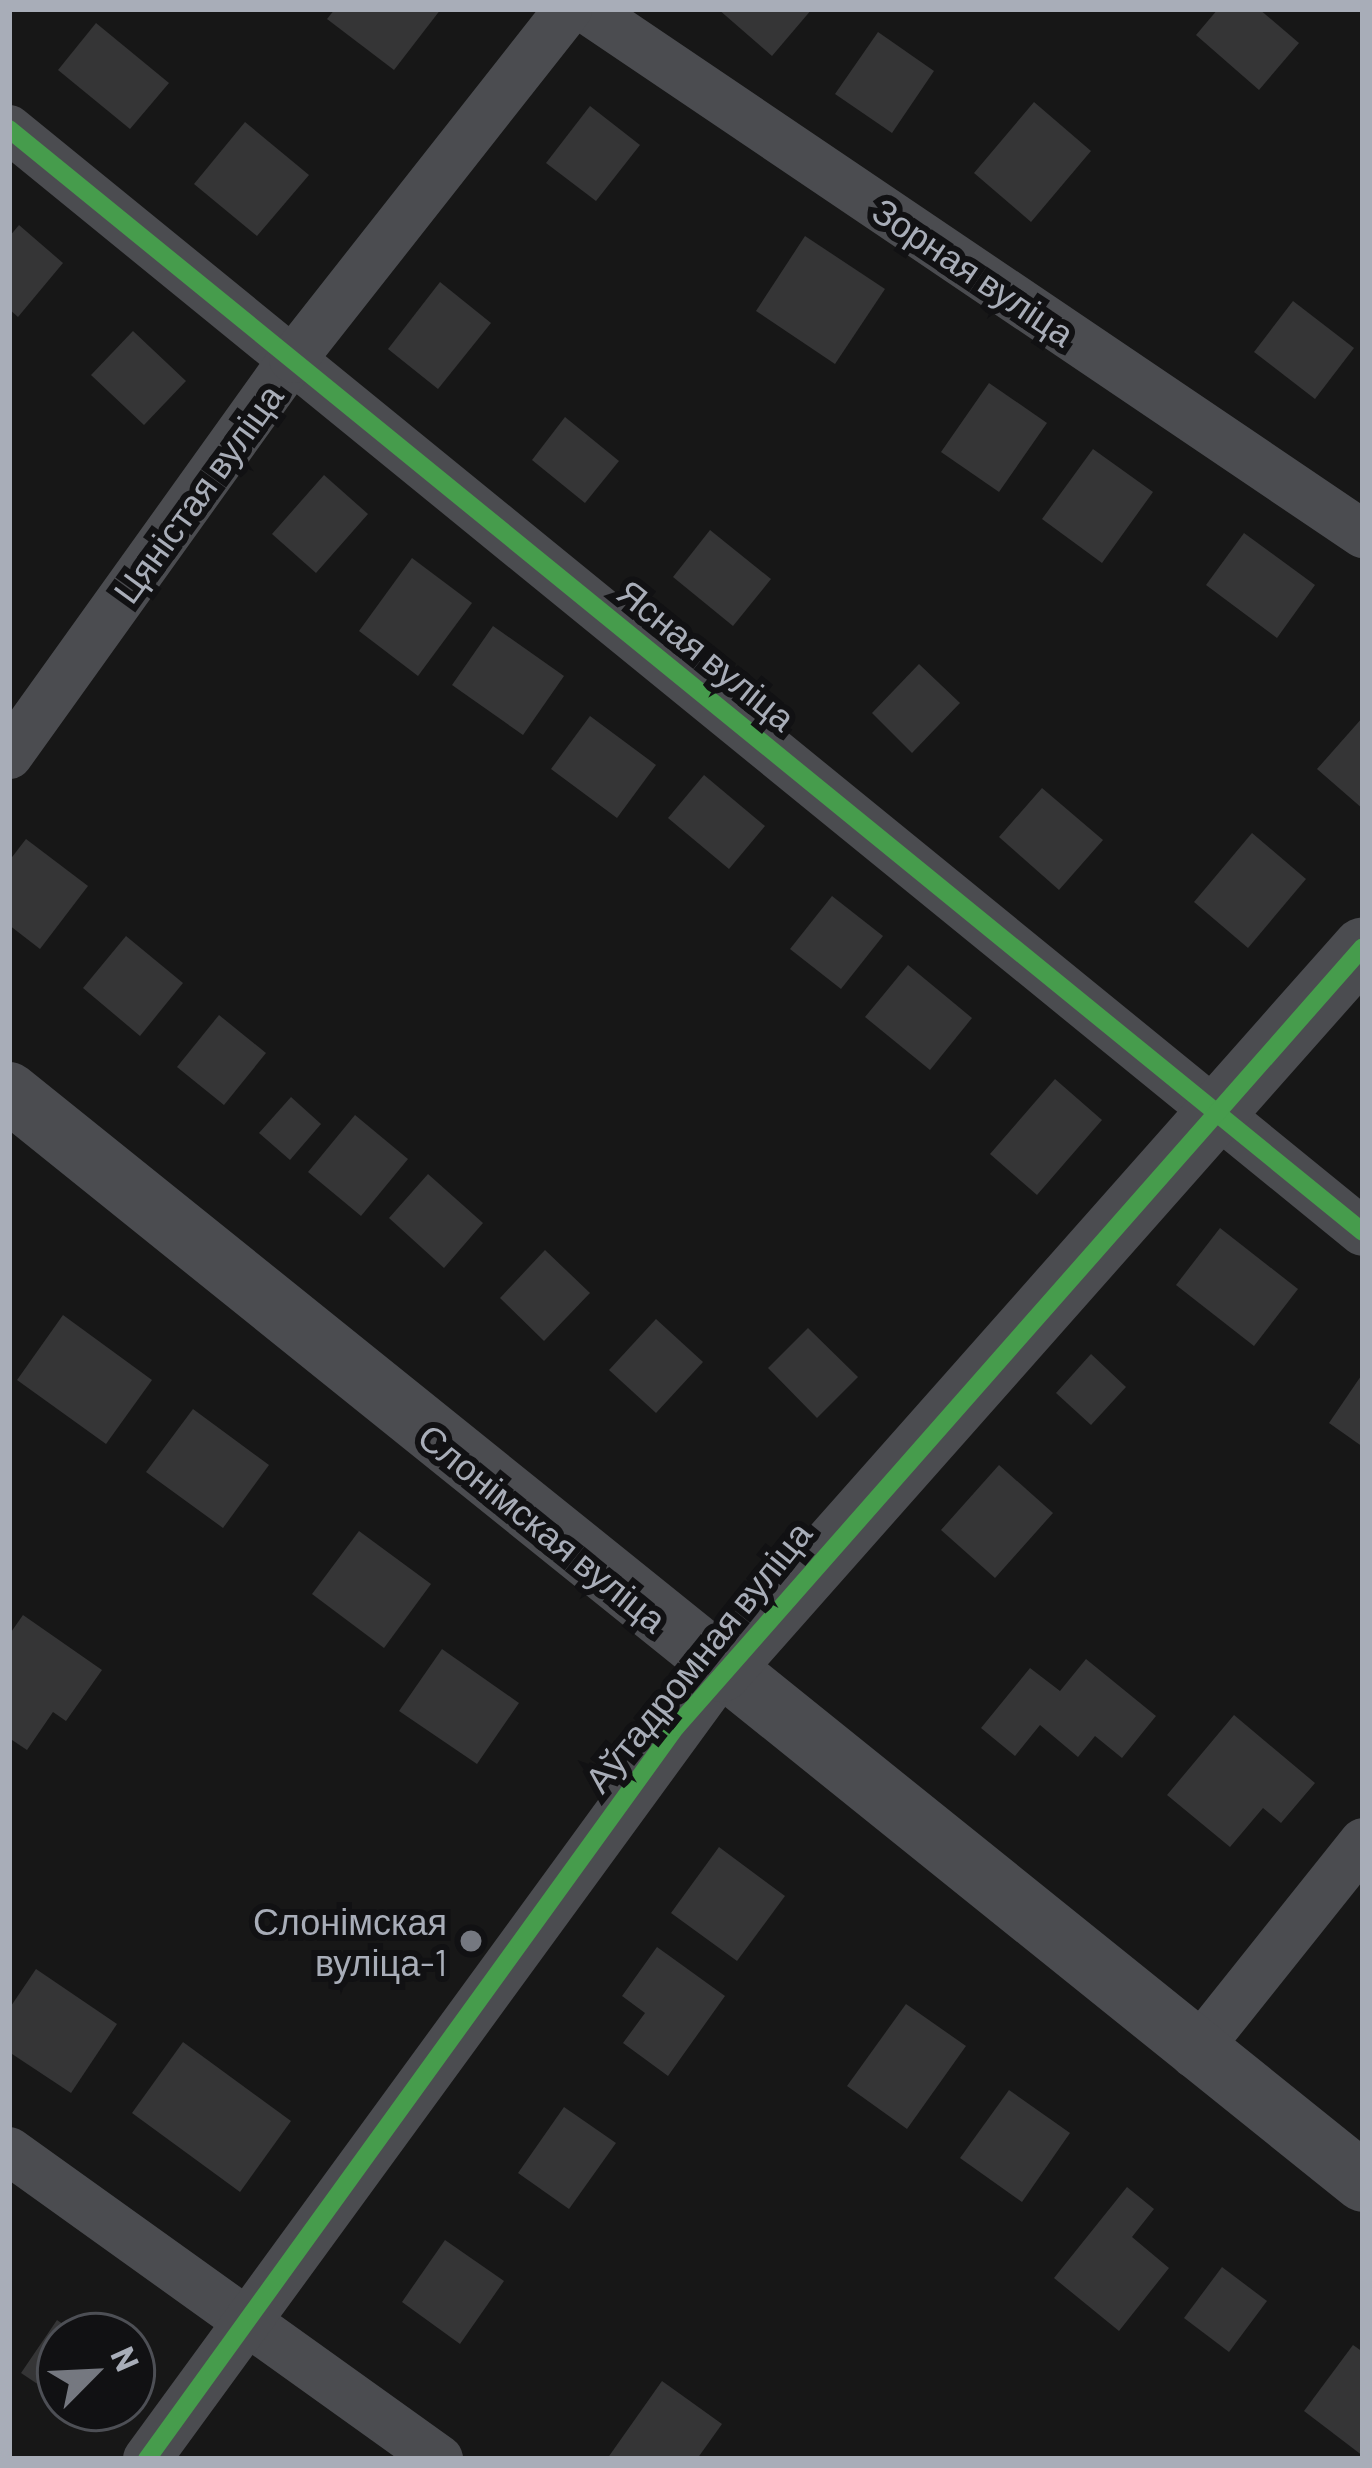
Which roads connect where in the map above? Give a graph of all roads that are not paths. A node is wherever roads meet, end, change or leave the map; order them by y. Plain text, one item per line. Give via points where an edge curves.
1 (568, 9) edge
2 (586, 9) edge
3 (9, 129) edge
4 (293, 359) junction
5 (1363, 534) edge
6 (9, 755) edge
7 (1363, 947) edge
8 (9, 1092) edge
9 (1219, 1112) junction
10 (1363, 1232) edge
11 (721, 1672) junction
12 (1363, 1842) edge
13 (1194, 2054) junction
14 (9, 2151) edge
15 (1363, 2182) edge
16 (245, 2319) junction
17 (147, 2459) edge
18 (439, 2459) edge

1 - 4 street, Цяністая вуліца
2 - 5 street, Зорная вуліца
3 - 4 street, Ясная вуліца
4 - 6 street, Цяністая вуліца
4 - 9 street, Ясная вуліца
7 - 9 street, Аўтадромная вуліца
8 - 11 street, Слонімская вуліца
9 - 10 street, Ясная вуліца
9 - 11 street, Аўтадромная вуліца
11 - 13 street, Слонімская вуліца
11 - 16 street, Аўтадромная вуліца
12 - 13 street
13 - 15 street, Слонімская вуліца
14 - 16 street
16 - 17 street, Аўтадромная вуліца
16 - 18 street

